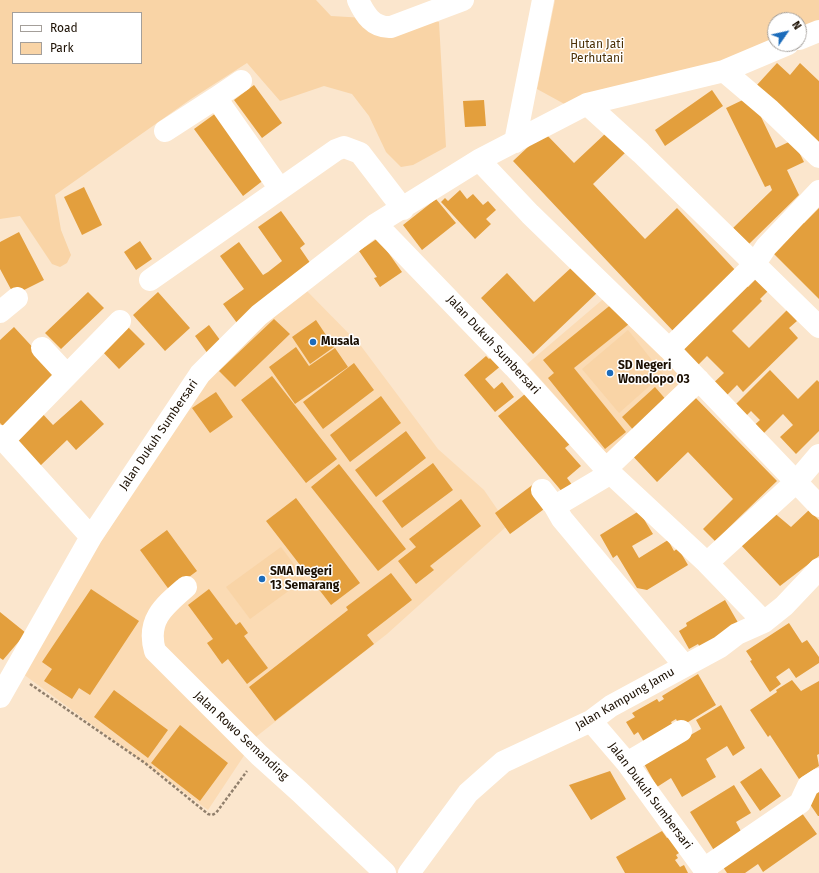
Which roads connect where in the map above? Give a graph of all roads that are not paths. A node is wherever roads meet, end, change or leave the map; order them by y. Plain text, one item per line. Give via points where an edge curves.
1 (358, 0) edge
2 (462, 0) edge
3 (543, 0) edge
4 (819, 31) edge
5 (807, 36) edge
6 (769, 52) edge
7 (724, 71) junction
8 (241, 82) dead end
9 (216, 98) junction
10 (587, 104) junction
11 (165, 132) dead end
12 (515, 142) junction
13 (819, 157) edge
14 (479, 160) junction
15 (280, 189) junction
16 (819, 191) edge
17 (403, 209) junction
18 (376, 224) junction
19 (754, 265) junction
20 (150, 280) dead end
21 (17, 298) dead end
22 (0, 312) edge
23 (120, 321) dead end
24 (819, 327) edge
25 (42, 348) dead end
26 (669, 349) junction
27 (67, 375) junction
28 (699, 380) junction
29 (2, 438) edge
30 (819, 455) edge
31 (609, 471) junction
32 (796, 482) junction
33 (819, 506) edge
34 (91, 537) junction
35 (707, 563) junction
36 (819, 569) edge
37 (186, 587) dead end
38 (764, 622) junction
39 (684, 665) junction
40 (0, 697) edge
41 (590, 722) junction
42 (681, 731) dead end
43 (627, 763) junction
44 (819, 779) edge
45 (706, 871) edge
46 (385, 873) edge
47 (409, 873) edge

1 - 2 street via 373,22 382,28 391,27
3 - 12 street
4 - 5 street
6 - 7 street, Jalan Dukuh Sumbersari
7 - 10 street, Jalan Dukuh Sumbersari
7 - 13 street
8 - 9 street
9 - 11 street
9 - 15 street
10 - 12 street, Jalan Dukuh Sumbersari
10 - 19 street via 641,152
12 - 14 street, Jalan Dukuh Sumbersari
14 - 17 street, Jalan Dukuh Sumbersari
14 - 26 street via 530,214
15 - 17 street via 344,147 360,153
15 - 20 street
16 - 19 street via 766,247
17 - 18 street, Jalan Dukuh Sumbersari
18 - 31 street, Jalan Dukuh Sumbersari via 514,367
18 - 34 street, Jalan Dukuh Sumbersari via 259,315 200,374
19 - 24 street
19 - 26 street
21 - 22 street
23 - 27 street
25 - 27 street
26 - 28 street
27 - 29 street
28 - 31 street
28 - 32 street
29 - 34 street
30 - 32 street
31 - 35 street, Jalan Dukuh Sumbersari
31 - 39 street via 554,506
32 - 33 street
32 - 35 street
34 - 40 street, Jalan Dukuh Sumbersari
35 - 38 street, Jalan Dukuh Sumbersari
36 - 38 street, Jalan Kampung Jamu via 784,606
37 - 46 street, Jalan Rowo Semanding via 157,615 151,637 155,651 258,755
38 - 39 street, Jalan Kampung Jamu via 737,634
39 - 41 street, Jalan Kampung Jamu via 611,706
41 - 43 street, Jalan Dukuh Sumbersari
41 - 47 street, Jalan Kampung Jamu via 503,762 468,793
42 - 43 street
43 - 45 street, Jalan Dukuh Sumbersari
44 - 45 street via 808,786 800,803

